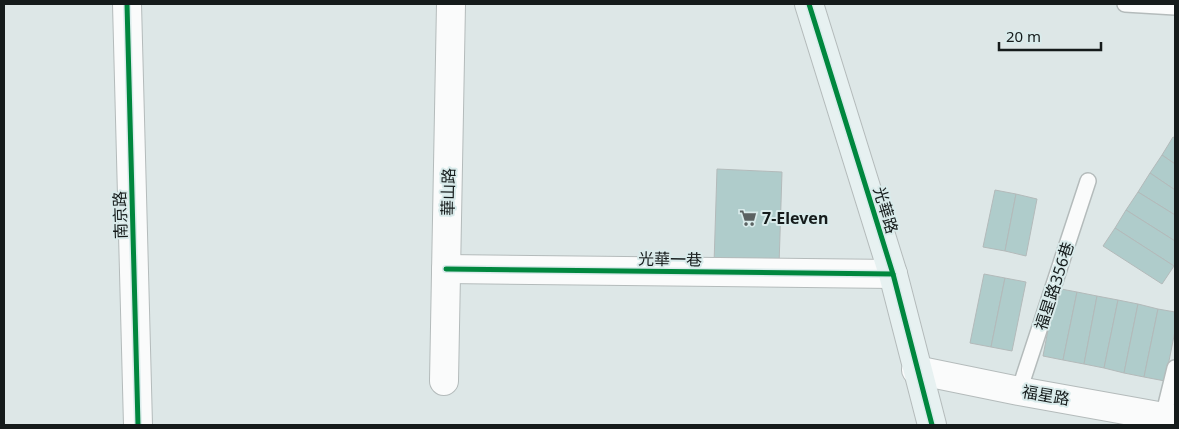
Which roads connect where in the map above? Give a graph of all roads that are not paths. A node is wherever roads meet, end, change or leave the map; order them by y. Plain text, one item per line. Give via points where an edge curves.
1 (127, 4) edge
2 (451, 4) edge
3 (809, 4) edge
4 (1125, 4) edge
5 (1175, 7) edge
6 (1088, 181) dead end
7 (446, 269) junction
8 (892, 274) junction
9 (1175, 368) edge
10 (916, 370) junction
11 (444, 381) dead end
12 (1019, 390) junction
13 (1169, 418) edge
14 (138, 425) edge
15 (932, 425) edge

1 - 14 street, 南京路
2 - 7 street, 華山路
3 - 8 street, 光華路
4 - 5 lane
6 - 12 lane, 福星路356巷
7 - 8 street, 光華一巷
7 - 11 street, 華山路
8 - 10 street, 光華路
9 - 13 lane
10 - 12 street, 福星路
10 - 15 street, 光華路
12 - 13 street, 福星路

